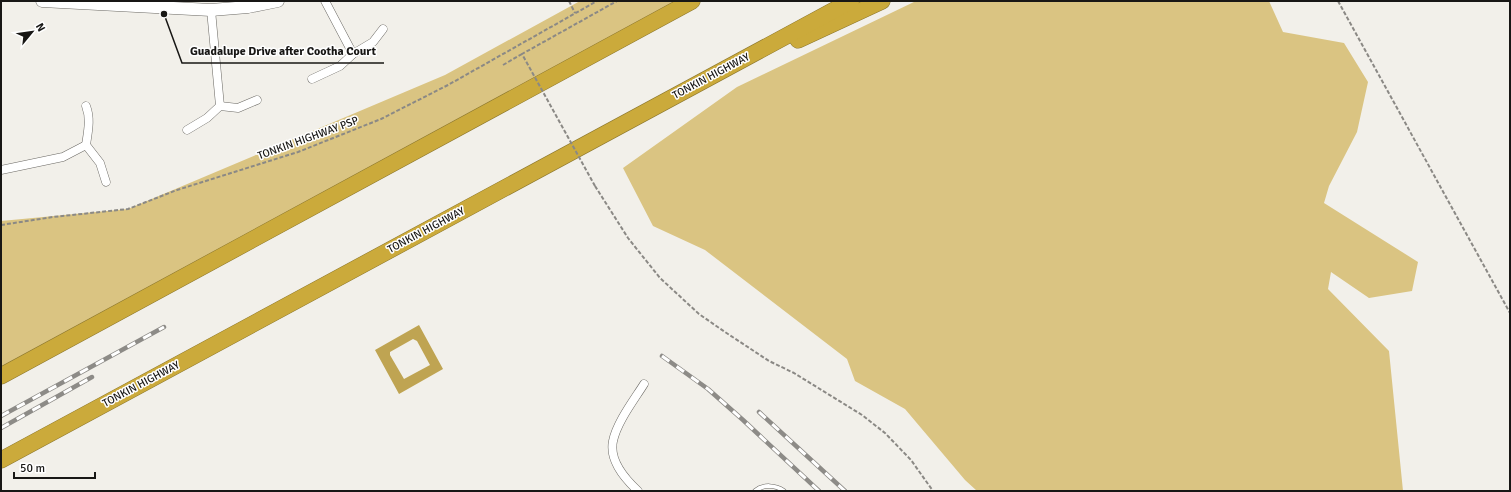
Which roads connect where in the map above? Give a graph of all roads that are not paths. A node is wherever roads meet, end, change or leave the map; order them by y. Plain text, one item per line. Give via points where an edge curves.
1 (42, 1) edge
2 (278, 1) edge
3 (325, 1) edge
4 (692, 1) edge
5 (851, 1) edge
6 (882, 1) edge
7 (125, 3) edge
8 (211, 10) junction
9 (384, 29) dead end
10 (353, 54) junction
11 (714, 74) junction
12 (312, 79) dead end
13 (257, 100) dead end
14 (86, 106) dead end
15 (220, 106) junction
16 (187, 130) dead end
17 (86, 145) junction
18 (1, 170) edge
19 (106, 182) dead end
20 (1, 376) edge
21 (644, 384) dead end
22 (1, 460) edge
23 (638, 491) edge
24 (755, 491) edge
25 (784, 491) edge

1 - 7 street
2 - 8 street
3 - 10 street
4 - 20 highway
5 - 11 highway, TONKIN HIGHWAY
6 - 11 highway via 815,33
7 - 8 street
8 - 15 street
9 - 10 street via 373,42
10 - 12 street via 340,66
11 - 22 highway, TONKIN HIGHWAY
13 - 15 street via 238,108
14 - 17 street via 89,115
15 - 16 street via 207,118
17 - 18 street via 63,157
17 - 19 street via 100,163
21 - 23 street via 618,427 613,441 617,466
24 - 25 lane via 768,486

